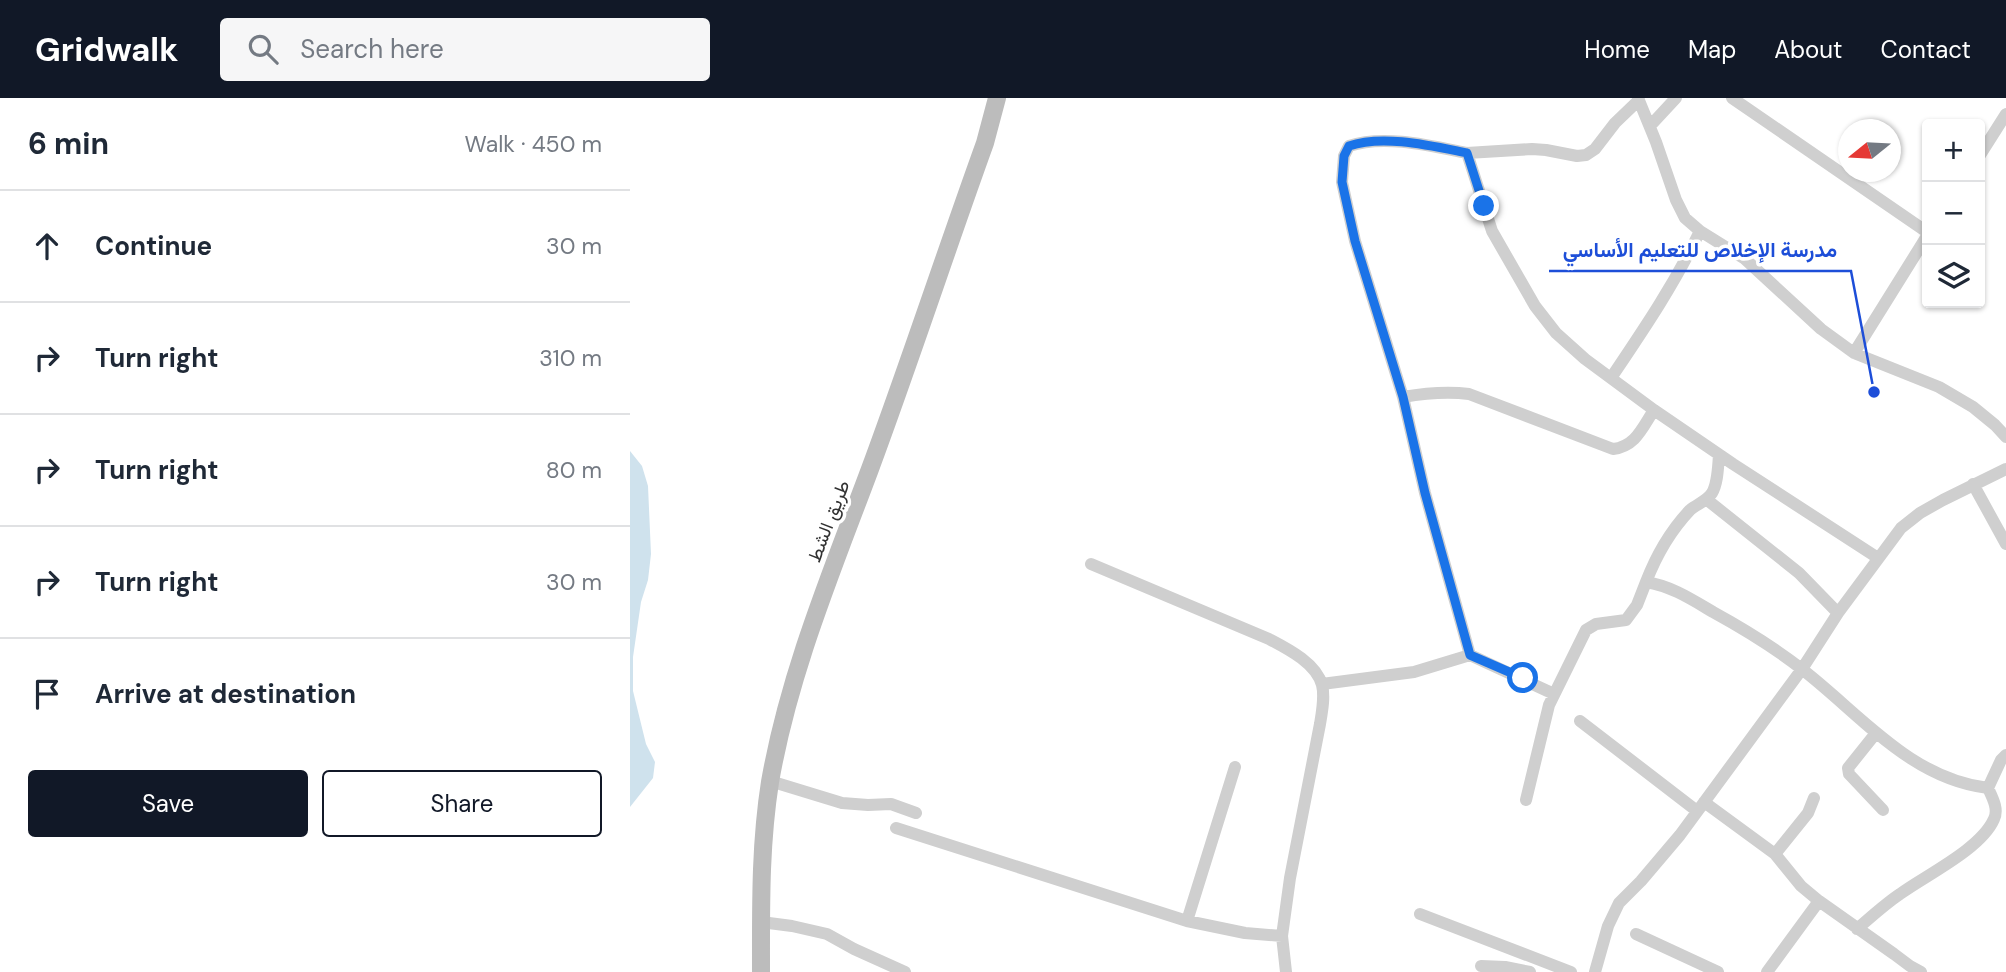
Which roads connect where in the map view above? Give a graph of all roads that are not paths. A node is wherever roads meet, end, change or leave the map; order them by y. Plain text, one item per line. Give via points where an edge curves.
1 (997, 98) edge
2 (1676, 98) edge
3 (1732, 98) edge
4 (1639, 99) edge
5 (2006, 114) edge
6 (1650, 126) junction
7 (1985, 147) edge
8 (1467, 153) junction
9 (1700, 231) junction
10 (1922, 231) edge
11 (1922, 242) edge
12 (1854, 353) junction
13 (1611, 378) junction
14 (1403, 397) junction
15 (1654, 410) junction
16 (2006, 437) edge
17 (1719, 455) junction
18 (2006, 469) edge
19 (1973, 484) junction
20 (1706, 499) junction
21 (2006, 544) edge
22 (1878, 558) junction
23 (1091, 564) dead end
24 (1646, 582) junction
25 (1838, 613) junction
26 (1470, 655) junction
27 (1802, 669) junction
28 (1322, 684) junction
29 (1554, 694) junction
30 (1580, 721) dead end
31 (1876, 733) junction
32 (2006, 755) edge
33 (1235, 767) dead end
34 (771, 781) junction
35 (1988, 788) junction
36 (1814, 798) dead end
37 (1526, 800) dead end
38 (1700, 807) junction
39 (1883, 810) dead end
40 (916, 813) dead end
41 (896, 828) dead end
42 (1775, 854) junction
43 (1819, 901) junction
44 (1420, 914) dead end
45 (1187, 921) junction
46 (761, 922) junction
47 (1857, 929) junction
48 (1636, 934) dead end
49 (1282, 936) junction
50 (1481, 966) dead end
51 (1912, 970) edge
52 (761, 972) edge
53 (905, 972) edge
54 (1286, 972) edge
55 (1530, 972) edge
56 (1571, 972) edge
57 (1595, 972) edge
58 (1718, 972) edge
59 (1768, 972) edge

1 - 34 main road, طريق الشط via 919,333 797,670
2 - 6 street
3 - 10 street
4 - 6 street
4 - 8 street via 1586,155 1532,149
5 - 7 street
6 - 9 street via 1676,200 1685,218
8 - 13 street via 1492,231 1535,306 1556,332
8 - 14 street via 1402,142 1361,142 1349,146 1344,156 1342,182 1355,241
9 - 12 street via 1745,258 1821,329
9 - 13 street via 1663,301
11 - 12 street
12 - 16 street via 1939,387 1973,407
13 - 15 street
14 - 15 street via 1469,394 1613,449 1637,438
14 - 26 street
15 - 17 street
17 - 20 street via 1714,488
17 - 22 street
18 - 19 street
19 - 21 street
19 - 22 street via 1920,513 1901,528
20 - 24 street via 1690,510 1672,533
20 - 25 street via 1799,573
22 - 25 street
23 - 28 street via 1269,639 1296,654
24 - 27 street via 1673,589
24 - 29 street via 1626,620 1586,630
25 - 27 street
26 - 28 street via 1414,672
26 - 29 street
27 - 31 street
27 - 38 street
28 - 49 street via 1320,724
29 - 37 street
30 - 38 street
31 - 35 street via 1937,775
31 - 39 street via 1848,768
32 - 35 street
33 - 45 street
34 - 40 street via 842,803 891,804
34 - 46 main road, طريق الشط via 760,881
35 - 47 street via 1996,810 1994,819 1974,844
36 - 42 street via 1808,813
38 - 42 street
38 - 57 street via 1619,903
41 - 45 street
42 - 43 street
43 - 47 street
43 - 59 street
44 - 56 street
45 - 49 street
46 - 52 main road, طريق الشط
46 - 53 street via 827,934
47 - 51 street
48 - 58 street
49 - 54 street
50 - 55 street

